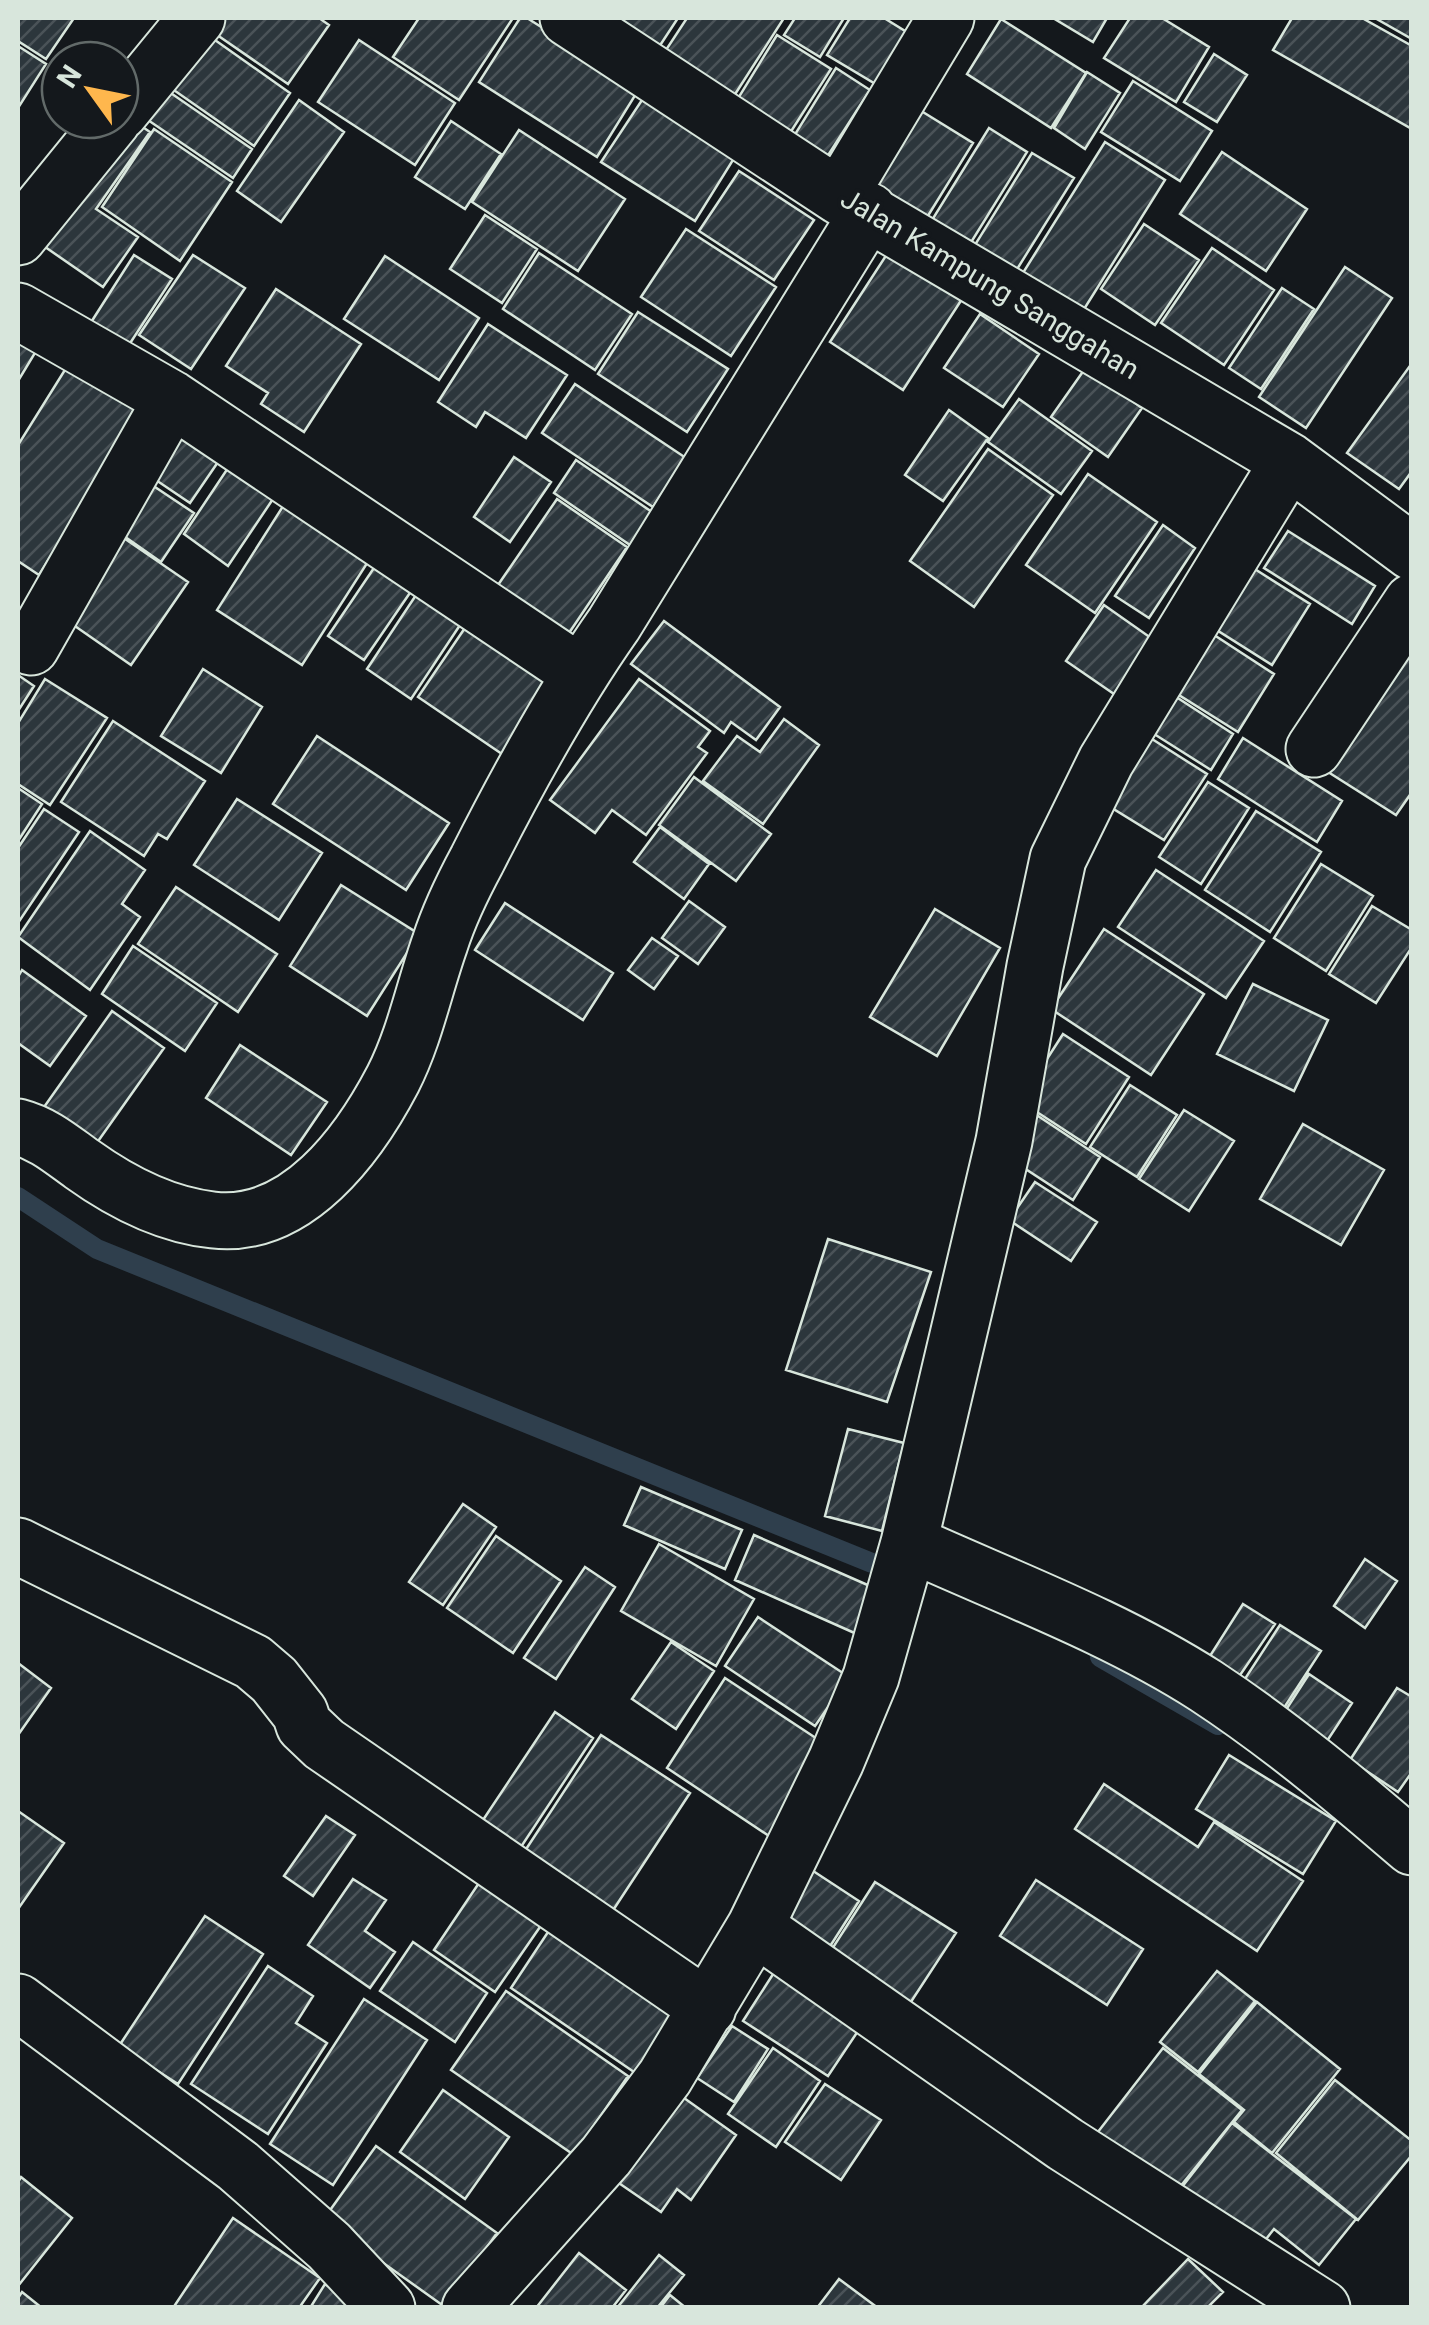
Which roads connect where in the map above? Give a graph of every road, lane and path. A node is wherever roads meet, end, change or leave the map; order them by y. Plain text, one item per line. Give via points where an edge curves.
1 (197, 18) edge
2 (568, 18) edge
3 (946, 18) edge
4 (140, 88) edge
5 (97, 140) edge
6 (854, 203) junction
7 (18, 237) edge
8 (18, 311) edge
9 (172, 399) junction
10 (1289, 461) junction
11 (1412, 552) edge
12 (1412, 602) edge
13 (32, 647) dead end
14 (580, 673) junction
15 (1314, 749) dead end
16 (18, 1127) edge
17 (909, 1544) junction
18 (18, 1546) edge
19 (1412, 1847) edge
20 (755, 1928) junction
21 (18, 2002) edge
22 (708, 2008) junction
23 (387, 2308) edge
24 (470, 2308) edge
25 (1322, 2308) edge

1 - 4 street
2 - 6 street, Jalan Kampung Sanggahan
3 - 6 street
5 - 7 street
6 - 10 street, Jalan Kampung Sanggahan
6 - 14 street
8 - 9 street
9 - 13 street
9 - 14 street
10 - 11 street, Jalan Kampung Sanggahan
10 - 17 street via 1106,761 1058,859 1004,1141
12 - 15 street
14 - 16 street via 476,861 394,1077 364,1126 300,1197 265,1214 216,1221 162,1208 122,1190 48,1138
17 - 19 street via 1096,1627 1205,1686 1323,1770
17 - 20 street via 871,1677
18 - 22 street via 253,1662 324,1744
20 - 22 street
20 - 25 street via 1066,2144
21 - 23 street via 238,2166
22 - 24 street via 606,2156

